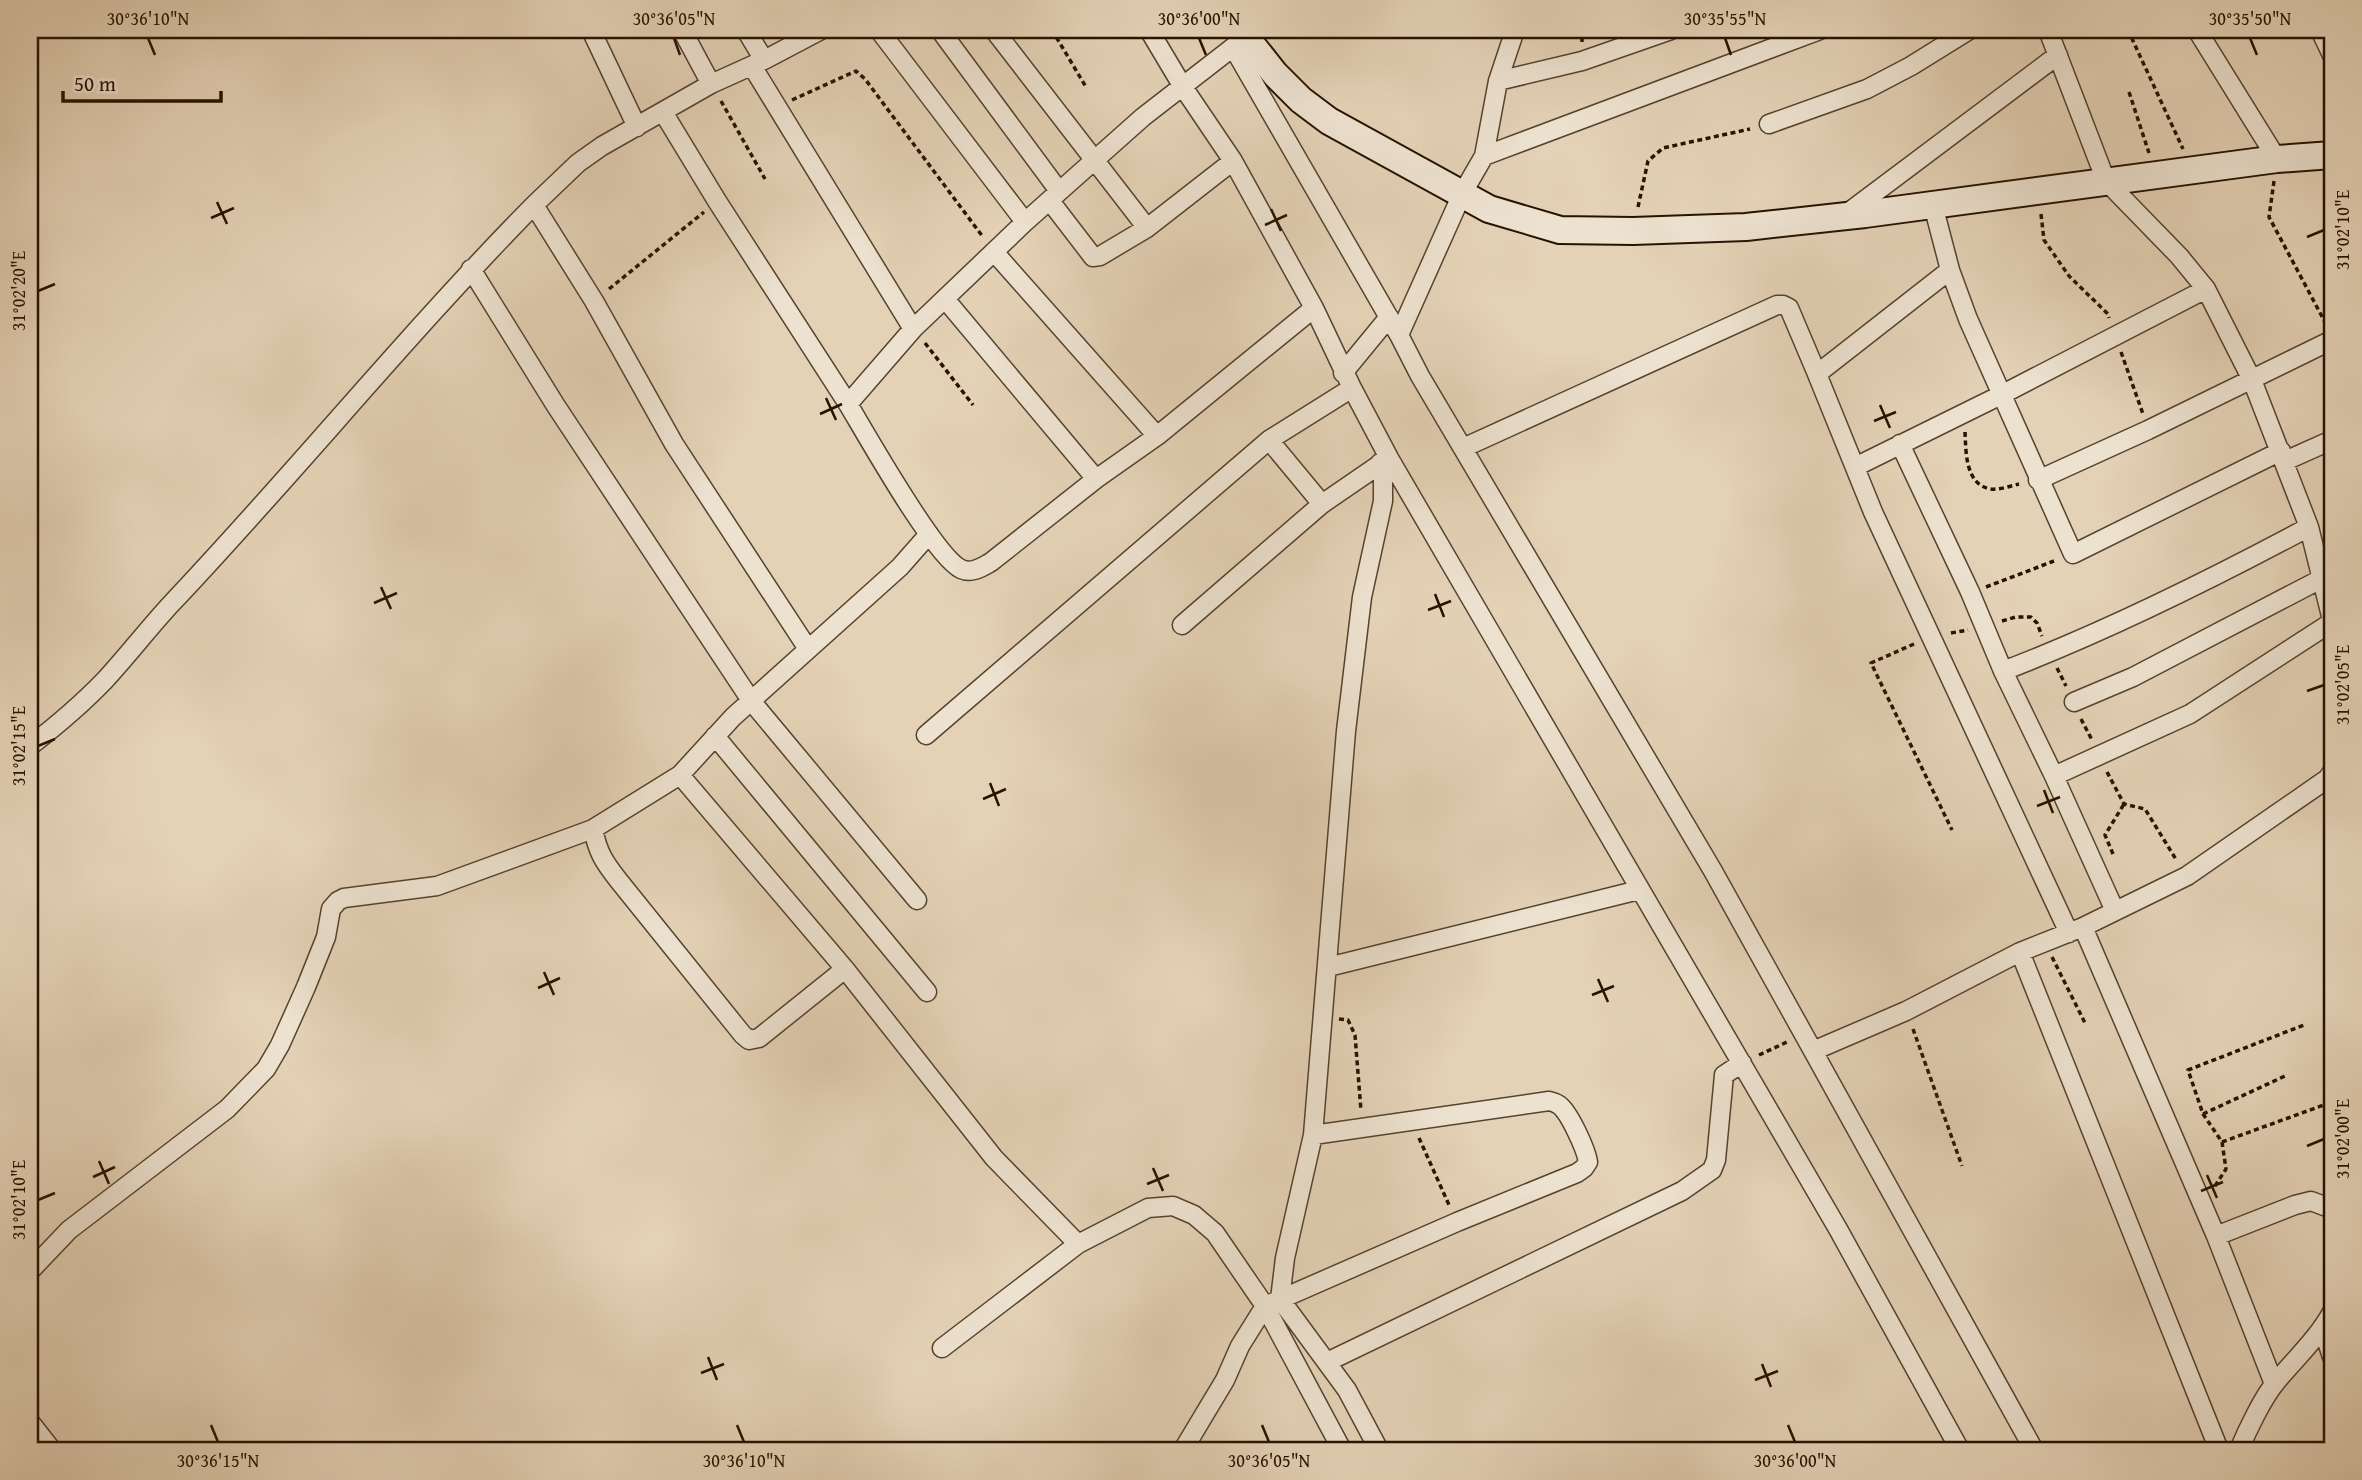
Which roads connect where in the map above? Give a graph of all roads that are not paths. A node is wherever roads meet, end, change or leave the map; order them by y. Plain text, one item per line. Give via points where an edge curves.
1 (591, 30) edge
2 (682, 30) edge
3 (746, 30) edge
4 (821, 30) edge
5 (879, 30) edge
6 (940, 30) edge
7 (994, 30) edge
8 (1149, 30) edge
9 (1515, 30) edge
10 (1671, 30) edge
11 (1820, 30) edge
12 (1969, 30) edge
13 (2048, 30) edge
14 (2197, 30) edge
15 (2320, 30) edge
16 (1239, 38) edge
17 (2058, 55) junction
18 (2332, 55) edge
19 (758, 63) junction
20 (1498, 81) junction
21 (712, 84) junction
22 (1183, 87) junction
23 (663, 112) junction
24 (1769, 124) road end
25 (637, 127) junction
26 (2332, 155) edge
27 (1484, 156) junction
28 (2277, 159) junction
29 (1096, 161) junction
30 (1233, 161) junction
31 (2106, 181) junction
32 (1462, 194) junction
33 (1054, 196) junction
34 (534, 205) junction
35 (1933, 205) junction
36 (1845, 215) junction
37 (1026, 222) junction
38 (1147, 228) junction
39 (995, 253) junction
40 (471, 269) junction
41 (1950, 270) junction
42 (2206, 289) junction
43 (945, 299) junction
44 (1314, 308) junction
45 (1389, 317) junction
46 (913, 329) junction
47 (1399, 335) junction
48 (2332, 337) edge
49 (1817, 374) junction
50 (1347, 380) junction
51 (2252, 380) junction
52 (2001, 395) junction
53 (848, 404) junction
54 (1157, 436) junction
55 (1269, 440) junction
56 (2332, 440) edge
57 (1899, 444) junction
58 (1463, 448) junction
59 (2283, 456) junction
60 (1385, 461) junction
61 (1854, 467) junction
62 (1096, 479) junction
63 (2038, 480) junction
64 (1322, 504) junction
65 (2309, 527) junction
66 (929, 534) junction
67 (2332, 544) edge
68 (2315, 552) junction
69 (2321, 579) junction
70 (2329, 598) edge
71 (2332, 621) edge
72 (1182, 625) dead end
73 (808, 649) junction
74 (2003, 671) junction
75 (752, 702) junction
76 (2074, 702) dead end
77 (926, 735) dead end
78 (715, 736) junction
79 (30, 746) edge
80 (2332, 772) edge
81 (680, 775) junction
82 (2054, 776) junction
83 (593, 829) junction
84 (1639, 890) junction
85 (917, 900) dead end
86 (2115, 911) junction
87 (2076, 930) junction
88 (2020, 952) junction
89 (1328, 967) junction
90 (845, 969) junction
91 (927, 992) dead end
92 (1809, 1043) junction
93 (1742, 1063) junction
94 (1313, 1135) junction
95 (2332, 1209) edge
96 (2216, 1236) junction
97 (1078, 1244) junction
98 (30, 1271) edge
99 (1272, 1303) junction
100 (2332, 1312) edge
101 (2323, 1329) junction
102 (942, 1349) dead end
103 (2332, 1357) edge
104 (1327, 1362) junction
105 (2274, 1384) junction
106 (30, 1422) edge
107 (52, 1450) edge
108 (1184, 1450) edge
109 (1342, 1450) edge
110 (1379, 1450) edge
111 (1960, 1450) edge
112 (2034, 1450) edge
113 (2219, 1450) edge
114 (2239, 1450) edge

1 - 25 street
2 - 21 street
3 - 19 street
4 - 19 street
5 - 37 street
6 - 33 street
7 - 29 street
8 - 22 street
9 - 20 street
10 - 20 street via 1582,61
11 - 27 street
12 - 24 street via 1867,89
13 - 17 street
14 - 28 street
15 - 18 street
16 - 22 street
16 - 32 main road via 1329,121
16 - 45 street
17 - 31 street
17 - 36 street
19 - 21 street
19 - 46 street via 779,107
20 - 27 street
21 - 23 street
22 - 29 street
22 - 30 street
23 - 25 street
23 - 53 street
25 - 34 street via 578,163
26 - 28 main road
27 - 32 street
28 - 31 main road
29 - 33 street
29 - 38 street
30 - 38 street
30 - 44 street
31 - 35 main road
31 - 42 street
32 - 36 main road via 1489,209 1560,230 1746,227
32 - 47 street
33 - 37 street
33 - 38 street via 1093,257
34 - 40 street
34 - 73 street via 674,444
35 - 36 main road
35 - 41 street
37 - 39 street
39 - 43 street
39 - 54 street
40 - 75 street via 556,407
40 - 79 street via 105,680
41 - 49 street
41 - 52 street
42 - 51 street
42 - 52 street
43 - 46 street
43 - 62 street
44 - 50 street
44 - 54 street
45 - 47 street
45 - 50 street
46 - 53 street
47 - 58 street
48 - 51 street
49 - 58 street via 1789,308 1777,305
49 - 61 street
50 - 55 street
50 - 60 street
51 - 59 street
51 - 63 street
52 - 57 street
52 - 63 street
53 - 66 street
54 - 62 street
55 - 64 street
55 - 77 street
56 - 59 street
57 - 61 street
57 - 74 street
58 - 92 street
59 - 63 street via 2073,554
59 - 65 street
60 - 64 street
60 - 84 street
60 - 89 street via 1346,731
61 - 87 street
62 - 66 street via 979,569 960,569
64 - 72 street
65 - 68 street
65 - 74 street via 2050,653
66 - 73 street
67 - 68 street
68 - 69 street
69 - 70 street
69 - 76 street via 2133,677
70 - 71 street
71 - 82 street via 2190,714
73 - 75 street
74 - 82 street
75 - 78 street
75 - 85 street
78 - 81 street
78 - 91 street
80 - 86 street via 2187,876
81 - 83 street
81 - 90 street
82 - 86 street
83 - 90 street via 601,858 749,1040 759,1038
83 - 98 street via 437,886 338,901 331,909 326,937 306,987 266,1069 227,1109 69,1230
84 - 89 street
84 - 93 street
86 - 87 street
87 - 88 street
87 - 96 street
88 - 92 street via 1906,1010
88 - 113 street
89 - 94 street
90 - 97 street via 994,1158
92 - 112 street
93 - 104 street via 1724,1076 1716,1160 1707,1174 1682,1191
93 - 111 street
94 - 99 street
94 - 99 street via 1549,1101 1563,1109 1588,1162 1577,1173
95 - 96 street via 2311,1201
96 - 105 street
97 - 99 street via 1148,1208 1172,1206 1194,1215 1215,1233
97 - 102 street
99 - 104 street
99 - 108 street via 1240,1346
99 - 109 street
100 - 101 street
101 - 103 street
101 - 105 street
104 - 110 street
105 - 114 street
106 - 107 street

